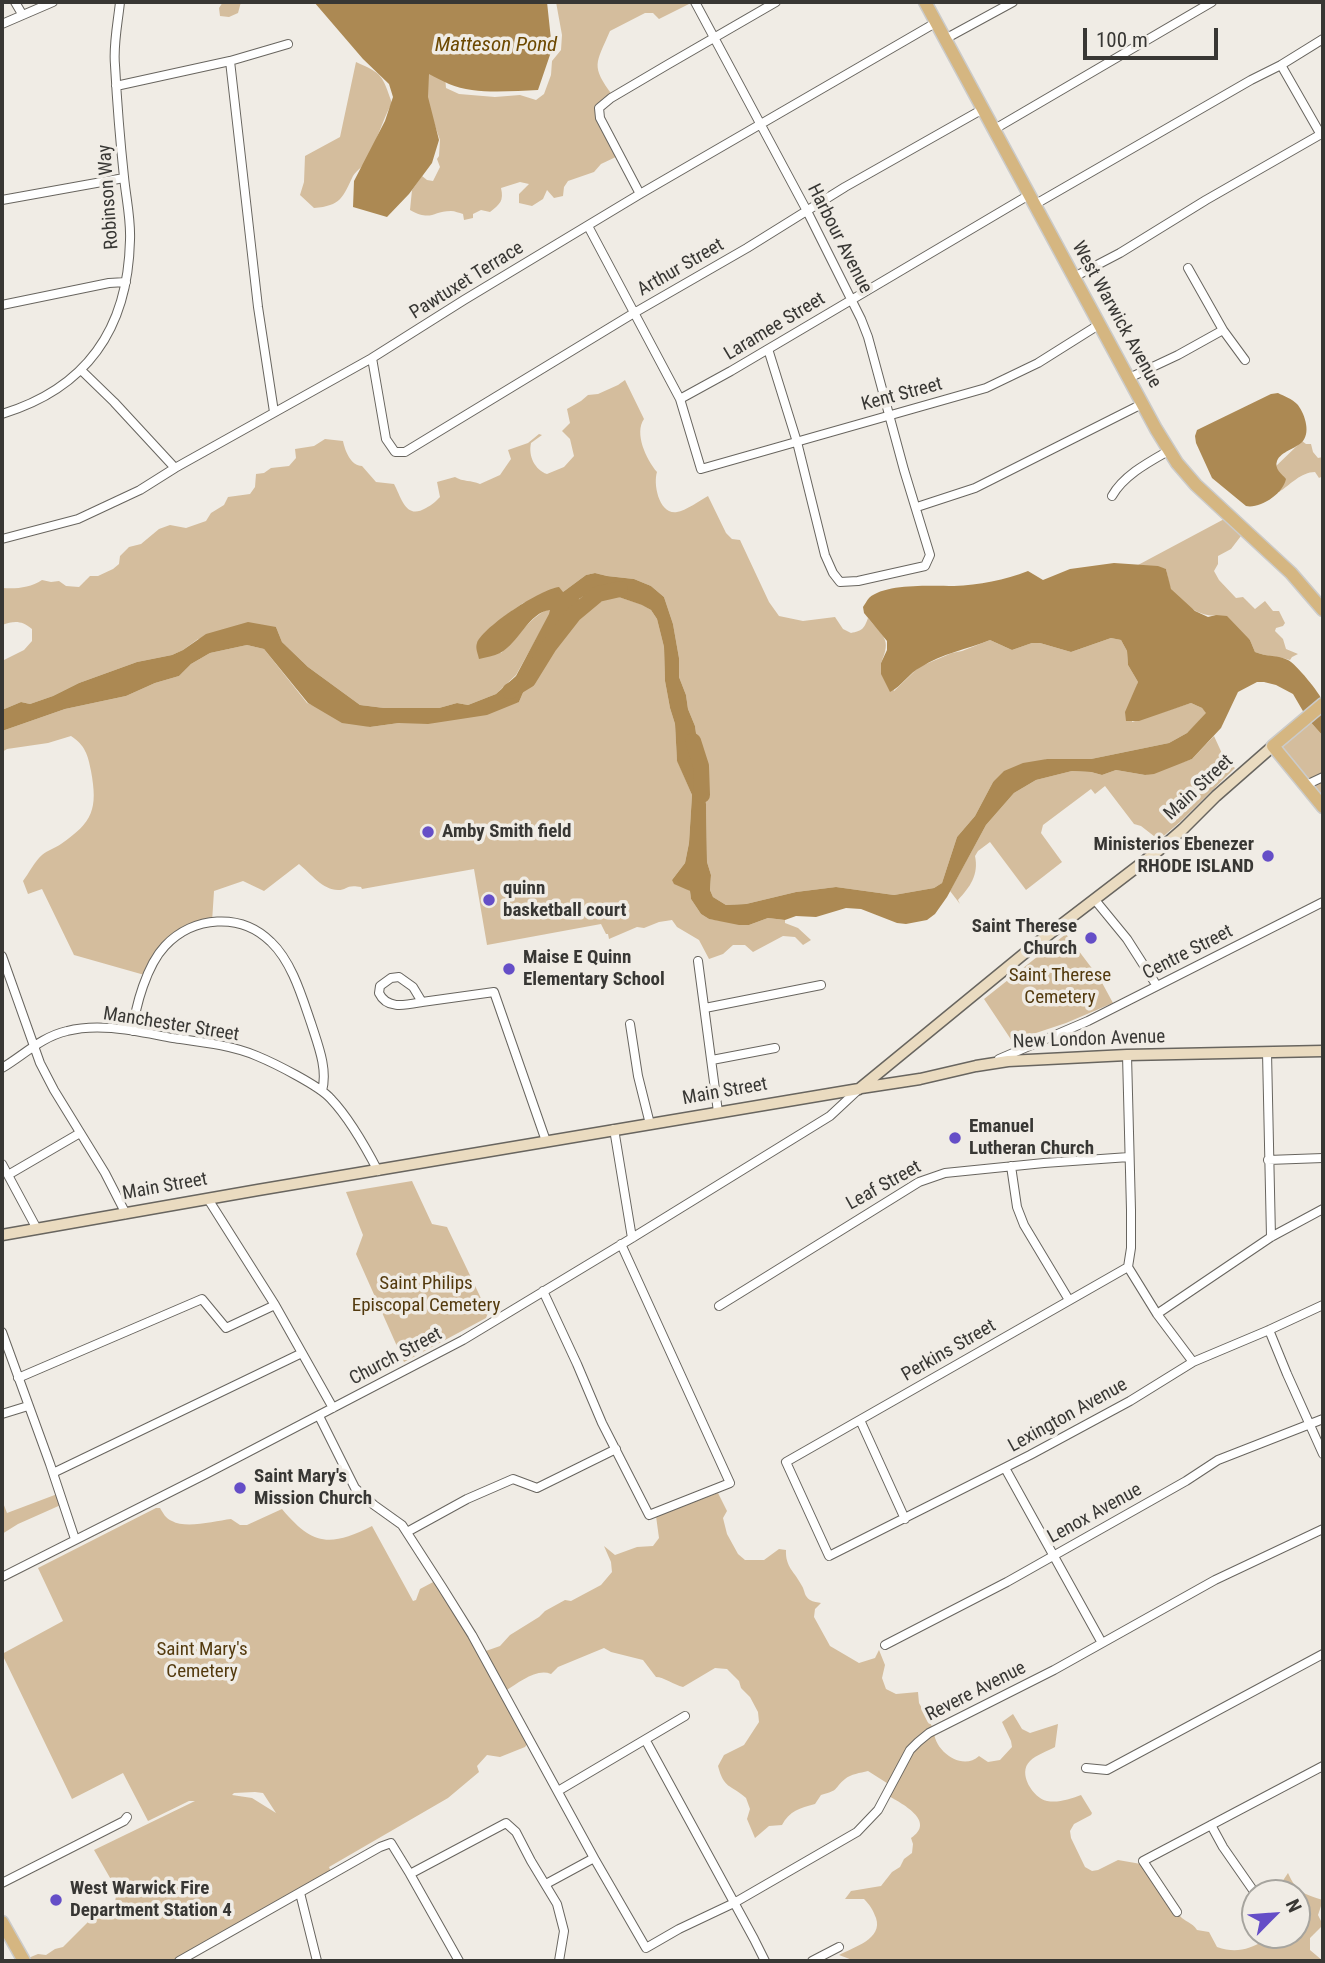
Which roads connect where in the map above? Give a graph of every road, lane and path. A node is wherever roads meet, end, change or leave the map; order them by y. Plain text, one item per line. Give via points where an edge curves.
1 (15, 2) edge
2 (53, 2) edge
3 (120, 2) edge
4 (695, 2) edge
5 (776, 2) edge
6 (925, 2) edge
7 (1013, 2) edge
8 (1212, 2) edge
9 (22, 13) junction
10 (937, 22) junction
11 (2, 23) edge
12 (714, 38) junction
13 (945, 39) junction
14 (1323, 39) edge
15 (288, 44) dead end
16 (230, 61) junction
17 (1281, 65) junction
18 (116, 86) junction
19 (983, 109) junction
20 (760, 126) junction
21 (993, 130) junction
22 (1322, 134) edge
23 (124, 178) junction
24 (640, 194) junction
25 (2, 200) edge
26 (1032, 200) junction
27 (807, 211) junction
28 (588, 226) junction
29 (1188, 268) dead end
30 (1074, 277) junction
31 (126, 282) junction
32 (852, 299) junction
33 (2, 304) edge
34 (634, 313) junction
35 (1100, 324) junction
36 (1223, 330) junction
37 (768, 349) junction
38 (372, 358) junction
39 (1244, 360) dead end
40 (82, 370) junction
41 (1129, 378) junction
42 (680, 399) junction
43 (1142, 404) junction
44 (274, 412) junction
45 (2, 414) edge
46 (889, 414) junction
47 (797, 442) junction
48 (1170, 450) junction
49 (175, 468) junction
50 (1112, 496) dead end
51 (916, 507) junction
52 (2, 538) edge
53 (1323, 610) edge
54 (1323, 704) edge
55 (1273, 746) junction
56 (1323, 777) edge
57 (1306, 785) junction
58 (1323, 807) edge
59 (1095, 900) junction
60 (1323, 902) edge
61 (2, 956) edge
62 (698, 961) dead end
63 (821, 985) dead end
64 (1157, 986) junction
65 (422, 1002) junction
66 (705, 1008) junction
67 (630, 1024) dead end
68 (133, 1031) junction
69 (34, 1045) junction
70 (775, 1048) dead end
71 (1323, 1051) edge
72 (1267, 1052) junction
73 (1127, 1055) junction
74 (712, 1060) junction
75 (988, 1063) junction
76 (2, 1068) edge
77 (859, 1089) junction
78 (322, 1091) junction
79 (718, 1112) junction
80 (650, 1124) junction
81 (614, 1129) junction
82 (80, 1133) junction
83 (546, 1141) junction
84 (1129, 1157) junction
85 (1323, 1158) edge
86 (1268, 1160) junction
87 (2, 1164) edge
88 (1011, 1166) junction
89 (378, 1171) junction
90 (8, 1175) junction
91 (208, 1199) junction
92 (1323, 1209) edge
93 (126, 1214) junction
94 (37, 1229) junction
95 (2, 1235) edge
96 (1271, 1237) junction
97 (632, 1238) junction
98 (621, 1244) junction
99 (1128, 1267) junction
100 (543, 1291) junction
101 (1069, 1300) junction
102 (1323, 1305) edge
103 (275, 1306) junction
104 (719, 1306) dead end
105 (1157, 1314) junction
106 (1269, 1331) junction
107 (2, 1332) edge
108 (302, 1353) junction
109 (1193, 1363) junction
110 (18, 1378) junction
111 (28, 1405) junction
112 (333, 1408) junction
113 (2, 1414) edge
114 (319, 1416) junction
115 (1323, 1419) edge
116 (860, 1420) junction
117 (1310, 1425) junction
118 (616, 1449) junction
119 (1323, 1454) edge
120 (1004, 1468) junction
121 (53, 1473) junction
122 (905, 1519) junction
123 (1323, 1529) edge
124 (407, 1532) junction
125 (75, 1539) junction
126 (1052, 1555) junction
127 (829, 1556) joint
128 (2, 1577) edge
129 (1102, 1643) junction
130 (885, 1645) dead end
131 (1323, 1654) edge
132 (685, 1716) dead end
133 (646, 1741) junction
134 (1323, 1766) edge
135 (1086, 1768) dead end
136 (558, 1791) junction
137 (127, 1817) dead end
138 (1211, 1825) junction
139 (594, 1858) junction
140 (411, 1874) junction
141 (1244, 1879) edge
142 (2, 1883) edge
143 (546, 1884) junction
144 (300, 1893) junction
145 (734, 1903) junction
146 (1177, 1912) dead end
147 (2, 1922) edge
148 (839, 1947) dead end
149 (22, 1960) edge
150 (179, 1961) edge
151 (317, 1961) edge
152 (459, 1961) edge
153 (559, 1961) edge
154 (765, 1961) edge
155 (813, 1961) edge

1 - 9 street
2 - 9 street
3 - 18 street, Robinson Way
4 - 12 street, Harbour Avenue
5 - 12 street
6 - 10 main road, West Warwick Avenue
7 - 13 street
8 - 21 street
9 - 11 street
10 - 13 main road, West Warwick Avenue
10 - 20 street, Pawtuxet Terrace
12 - 20 street, Harbour Avenue
12 - 24 street via 599,108
13 - 19 main road, West Warwick Avenue
14 - 17 street, Laramee Street
15 - 16 street
16 - 18 street
16 - 44 street
17 - 22 street
17 - 26 street, Laramee Street
18 - 23 street, Robinson Way
19 - 21 main road, West Warwick Avenue
19 - 27 street, Arthur Street
20 - 24 street, Pawtuxet Terrace
20 - 27 street, Harbour Avenue
21 - 26 main road, West Warwick Avenue
22 - 30 street
23 - 25 street
23 - 31 street, Robinson Way via 130,238
24 - 28 street, Pawtuxet Terrace
26 - 30 main road, West Warwick Avenue
26 - 32 street, Laramee Street
27 - 32 street, Harbour Avenue
27 - 34 street, Arthur Street
28 - 34 street
28 - 38 street, Pawtuxet Terrace
29 - 36 street
30 - 35 main road, West Warwick Avenue
31 - 33 street
31 - 40 street, Robinson Way via 109,334
32 - 37 street, Laramee Street
32 - 46 street, Harbour Avenue via 868,337
34 - 38 street, Arthur Street via 405,452 395,452 386,439
34 - 42 street
35 - 41 main road, West Warwick Avenue
35 - 46 street, Kent Street via 1038,363 986,388
36 - 39 street
36 - 41 street
37 - 42 street, Laramee Street
37 - 47 street
38 - 44 street, Pawtuxet Terrace
40 - 45 street, Robinson Way via 34,404
40 - 49 street
41 - 43 main road, West Warwick Avenue
42 - 47 street, Kent Street via 701,469
43 - 48 main road, West Warwick Avenue
43 - 51 street via 967,492
44 - 49 street, Pawtuxet Terrace
46 - 47 street, Kent Street
46 - 51 street, Harbour Avenue
47 - 51 street, Harbour Avenue via 825,555 839,582 925,566 930,555
48 - 50 street via 1145,464
48 - 53 main road, West Warwick Avenue via 1196,485 1291,573
49 - 52 street, Pawtuxet Terrace via 78,519
54 - 55 main road, Main Street
55 - 57 main road
55 - 59 main road, Main Street via 1175,836
56 - 57 street
57 - 58 main road
59 - 64 street
59 - 77 main road, Main Street
60 - 64 street, Centre Street
61 - 69 street
62 - 66 street
63 - 66 street
64 - 75 street, Centre Street
65 - 65 street via 389,1004 382,999 380,985 398,977 413,987
65 - 83 street via 494,992
66 - 74 street
67 - 80 street
68 - 69 street, Manchester Street via 68,1030
68 - 78 street, Manchester Street via 255,1055
68 - 78 street via 148,974 163,947 185,931 208,923 246,925 272,943 299,991 317,1041 325,1079
69 - 76 street, Manchester Street
69 - 82 street
70 - 74 street
71 - 72 main road, New London Avenue
72 - 73 main road, New London Avenue
72 - 86 street
73 - 75 main road, New London Avenue
73 - 84 street
74 - 79 street
75 - 77 main road, New London Avenue
77 - 79 main road, Main Street
77 - 97 street, Church Street via 830,1116
78 - 89 street, Manchester Street via 343,1114
79 - 80 main road, Main Street
80 - 81 main road, Main Street
81 - 83 main road, Main Street
81 - 97 street
82 - 90 street
82 - 93 street
83 - 89 main road, Main Street
84 - 88 street, Leaf Street
84 - 99 street
85 - 86 street
86 - 96 street
87 - 90 street
88 - 101 street via 1024,1225
88 - 104 street, Leaf Street via 945,1173 919,1182
89 - 91 main road, Main Street
90 - 94 street
91 - 93 main road, Main Street
91 - 103 street
92 - 96 street
93 - 94 main road, Main Street
94 - 95 main road, Main Street
96 - 105 street
97 - 98 street, Church Street
98 - 100 street, Church Street
98 - 118 street via 730,1483 649,1515
99 - 101 street, Perkins Street
99 - 105 street
100 - 112 street, Church Street via 463,1340
100 - 118 street
101 - 116 street, Perkins Street
102 - 106 street, Lexington Avenue
103 - 108 street
103 - 110 street via 226,1328 202,1299
105 - 109 street
106 - 109 street, Lexington Avenue
106 - 117 street
107 - 110 street
108 - 112 street
108 - 121 street
109 - 120 street, Lexington Avenue
110 - 111 street
111 - 113 street
111 - 121 street
112 - 114 street, Church Street
114 - 124 street via 355,1488
114 - 125 street, Church Street
115 - 117 street, Lenox Avenue
116 - 122 street
116 - 127 street, Perkins Street via 786,1462
117 - 119 street
117 - 126 street, Lenox Avenue via 1218,1460
118 - 124 street via 537,1488 513,1479
120 - 122 street, Lexington Avenue
120 - 126 street
121 - 125 street
122 - 127 street, Lexington Avenue
123 - 129 street, Revere Avenue via 1215,1580
124 - 136 street via 479,1648
125 - 128 street, Church Street
126 - 129 street
126 - 130 street, Lenox Avenue
129 - 145 street, Revere Avenue via 929,1734 910,1750 878,1810 857,1832
131 - 135 street via 1107,1770
132 - 133 street
133 - 136 street
133 - 145 street
134 - 138 street
136 - 139 street
137 - 142 street
138 - 141 street
138 - 146 street via 1143,1861
139 - 143 street
139 - 145 street, Revere Avenue via 646,1948
140 - 143 street via 508,1824
140 - 144 street via 391,1843
140 - 152 street
143 - 153 street via 564,1931
144 - 150 street
144 - 151 street
145 - 154 street
147 - 149 main road
148 - 155 street

